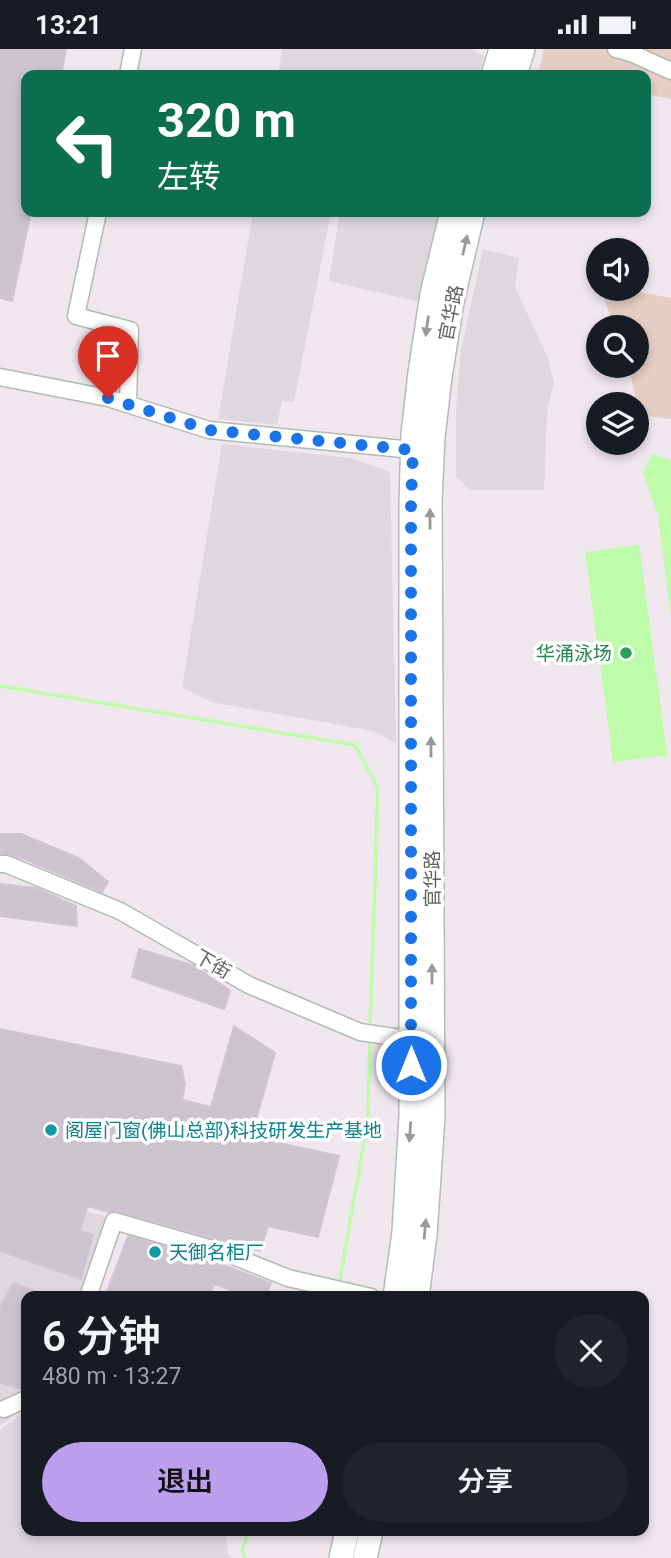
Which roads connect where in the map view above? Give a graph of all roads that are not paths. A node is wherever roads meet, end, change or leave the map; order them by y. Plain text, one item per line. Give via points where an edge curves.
1 (133, 49) edge
2 (616, 49) edge
3 (515, 50) edge
4 (129, 70) edge
5 (497, 70) edge
6 (515, 70) edge
7 (671, 71) edge
8 (97, 217) edge
9 (451, 217) edge
10 (472, 217) edge
11 (0, 377) edge
12 (128, 404) junction
13 (413, 450) junction
14 (0, 864) edge
15 (422, 1041) junction
16 (90, 1291) edge
17 (343, 1291) edge
18 (396, 1291) edge
19 (417, 1291) edge
20 (21, 1401) edge
21 (4, 1409) dead end
22 (346, 1536) edge
23 (370, 1536) edge
24 (341, 1558) edge
25 (365, 1558) edge

1 - 4 street
2 - 7 street
3 - 5 main road
3 - 6 main road
8 - 12 street via 76,316 130,330
9 -> 13 main road, 官华路 via 432,293
15 -> 10 main road, 官华路 via 433,437 452,302
11 - 12 street
12 - 13 street via 209,430
13 - 15 main road, 官华路
14 - 15 street, 下街 via 120,911 249,985 360,1032
15 -> 18 main road, 官华路
19 -> 15 main road, 官华路 via 433,1117
16 - 17 street via 114,1221 226,1253 288,1279
20 - 21 street
22 - 24 main road
23 - 25 main road

